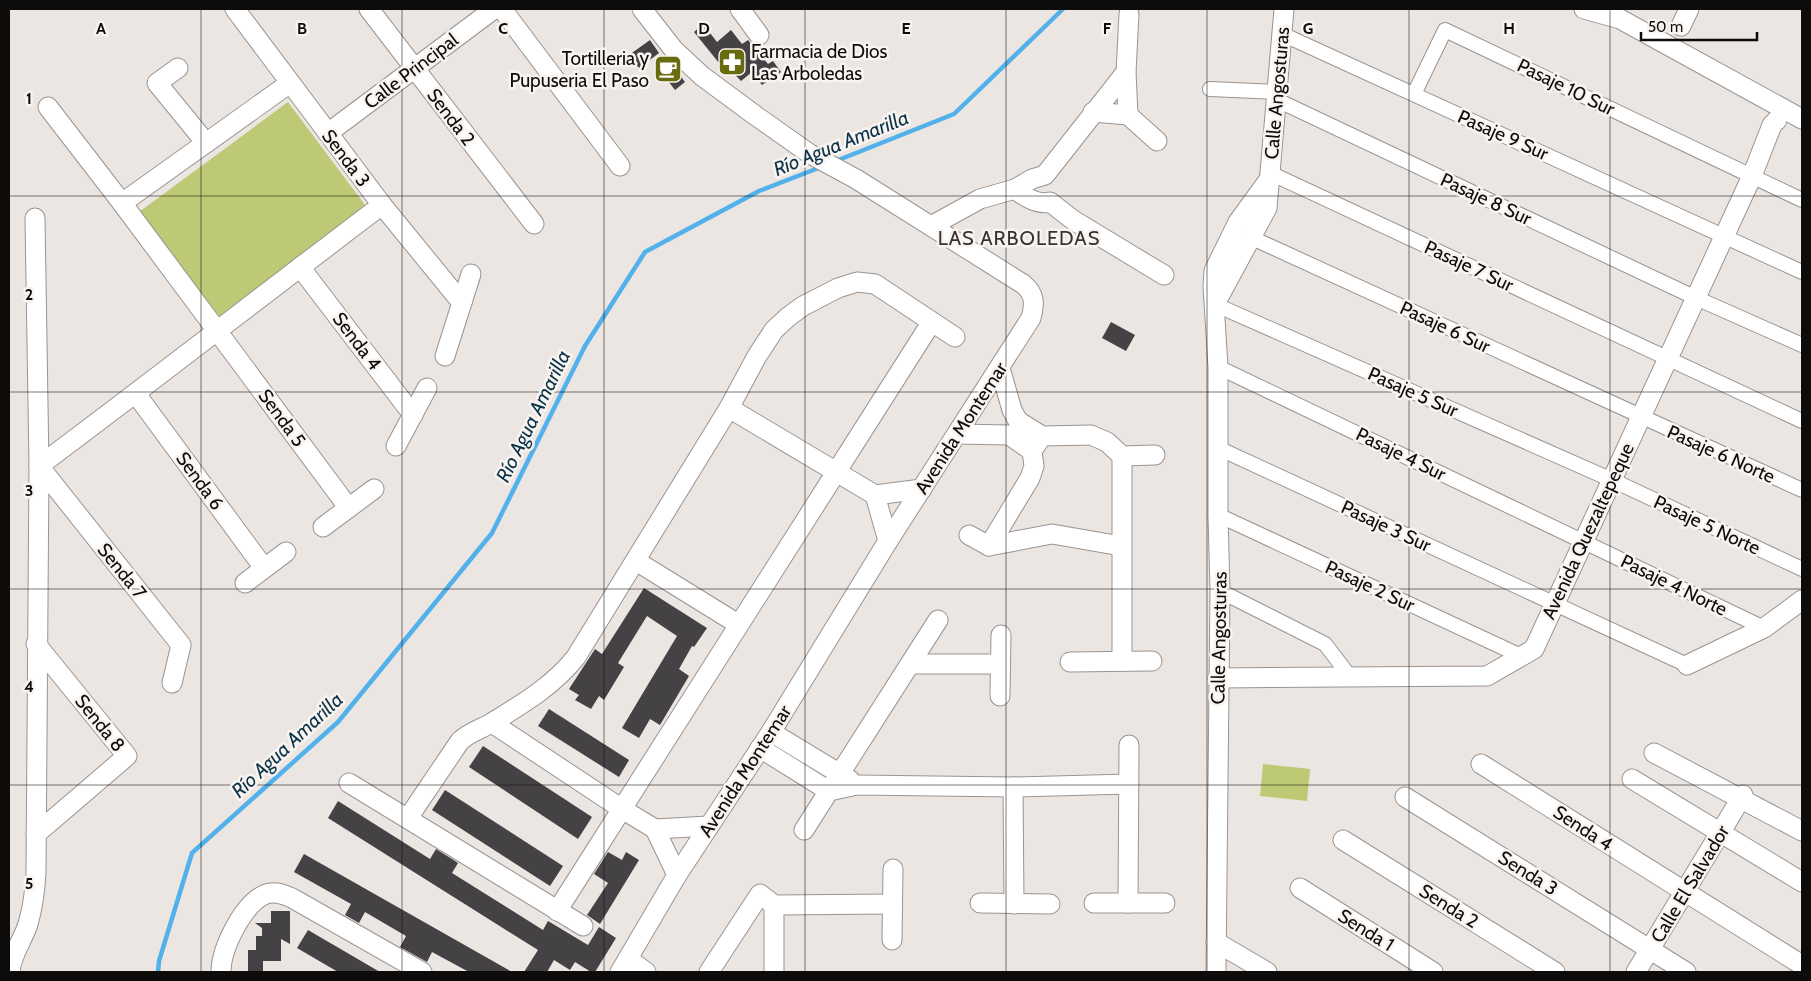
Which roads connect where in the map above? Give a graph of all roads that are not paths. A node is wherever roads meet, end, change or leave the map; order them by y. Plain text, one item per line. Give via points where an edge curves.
1 (235, 9) edge
2 (369, 9) edge
3 (494, 9) edge
4 (502, 9) edge
5 (642, 9) edge
6 (740, 9) edge
7 (1284, 9) edge
8 (1584, 9) edge
9 (1129, 14) dead end
10 (1282, 34) junction
11 (759, 35) dead end
12 (178, 68) dead end
13 (414, 69) junction
14 (1126, 72) junction
15 (290, 83) junction
16 (1210, 89) dead end
17 (1414, 94) junction
18 (1277, 96) junction
19 (48, 107) dead end
20 (1093, 112) junction
21 (1128, 115) junction
22 (1802, 119) edge
23 (1777, 120) dead end
24 (328, 133) junction
25 (1157, 141) dead end
26 (206, 143) junction
27 (620, 166) dead end
28 (1045, 175) junction
29 (1270, 176) junction
30 (1752, 176) junction
31 (1016, 189) junction
32 (1802, 200) edge
33 (1050, 202) junction
34 (122, 203) junction
35 (382, 205) junction
36 (35, 218) dead end
37 (534, 224) dead end
38 (931, 226) junction
39 (1724, 236) junction
40 (1250, 237) junction
41 (300, 267) junction
42 (1802, 272) edge
43 (470, 274) dead end
44 (1164, 275) dead end
45 (1696, 298) junction
46 (462, 303) junction
47 (1214, 304) junction
48 (931, 323) junction
49 (216, 330) junction
50 (955, 337) dead end
51 (1802, 345) edge
52 (445, 356) dead end
53 (1668, 359) junction
54 (1218, 367) junction
55 (1000, 368) junction
56 (428, 388) dead end
57 (136, 394) junction
58 (1011, 405) junction
59 (729, 408) junction
60 (413, 415) junction
61 (1640, 418) junction
62 (1802, 421) edge
63 (957, 434) junction
64 (991, 434) junction
65 (1037, 443) junction
66 (396, 446) dead end
67 (1218, 448) junction
68 (1155, 455) dead end
69 (1122, 456) junction
70 (39, 466) junction
71 (834, 472) junction
72 (1612, 480) junction
73 (374, 489) dead end
74 (922, 489) junction
75 (1802, 490) edge
76 (874, 495) junction
77 (348, 507) junction
78 (1218, 515) junction
79 (324, 527) dead end
80 (969, 535) dead end
81 (888, 542) junction
82 (1583, 542) junction
83 (989, 546) junction
84 (1121, 546) junction
85 (286, 552) dead end
86 (636, 561) junction
87 (264, 568) junction
88 (1802, 569) edge
89 (245, 583) dead end
90 (1220, 590) junction
91 (1802, 600) edge
92 (1555, 603) junction
93 (938, 620) dead end
94 (738, 624) junction
95 (1764, 628) junction
96 (1001, 635) dead end
97 (36, 644) junction
98 (1521, 656) junction
99 (1122, 661) junction
100 (1152, 661) dead end
101 (1070, 662) dead end
102 (911, 664) junction
103 (999, 664) junction
104 (1687, 665) joint
105 (1218, 678) junction
106 (1350, 678) junction
107 (172, 683) dead end
108 (1000, 696) dead end
109 (492, 723) junction
110 (771, 732) junction
111 (1130, 745) dead end
112 (760, 748) junction
113 (1654, 753) dead end
114 (1481, 764) dead end
115 (840, 774) junction
116 (1632, 779) dead end
117 (349, 783) dead end
118 (1129, 784) junction
119 (857, 785) junction
120 (1013, 787) junction
121 (829, 791) junction
122 (1405, 797) dead end
123 (1742, 798) junction
124 (622, 809) junction
125 (408, 818) junction
126 (709, 826) junction
127 (655, 829) junction
128 (804, 830) dead end
129 (1802, 831) edge
130 (1721, 832) junction
131 (36, 834) junction
132 (1343, 840) dead end
133 (893, 869) dead end
134 (677, 875) junction
135 (1802, 882) edge
136 (1300, 888) dead end
137 (768, 893) junction
138 (1684, 893) junction
139 (980, 903) dead end
140 (1094, 903) dead end
141 (1128, 903) junction
142 (1165, 903) dead end
143 (892, 904) junction
144 (1014, 904) junction
145 (1050, 904) dead end
146 (557, 911) junction
147 (583, 926) dead end
148 (892, 940) dead end
149 (1216, 942) junction
150 (1650, 949) junction
151 (1802, 965) edge
152 (624, 966) edge
153 (10, 972) edge
154 (221, 972) edge
155 (422, 972) edge
156 (646, 972) edge
157 (708, 972) edge
158 (774, 972) edge
159 (1216, 972) edge
160 (1267, 972) edge
161 (1433, 972) edge
162 (1556, 972) edge
163 (1636, 972) edge
164 (1686, 972) edge

1 - 15 street, Senda 3
2 - 13 street, Senda 2
3 - 13 street, Calle Principal
4 - 27 street
5 - 38 street, Avenida Montemar via 674,50 702,76 810,154
6 - 11 street
7 - 10 street, Calle Angosturas
8 - 22 street via 1620,19
9 - 14 street
10 - 17 street, Pasaje 9 Sur
10 - 18 street, Calle Angosturas
12 - 26 street via 158,83
13 - 24 street, Calle Principal
13 - 37 street, Senda 2
14 - 20 street
14 - 21 street
15 - 24 street, Senda 3
15 - 26 street
16 - 18 street
17 - 30 street, Pasaje 10 Sur via 1445,30
17 - 39 street, Pasaje 9 Sur
18 - 29 street, Calle Angosturas
18 - 45 street, Pasaje 8 Sur
19 - 34 street, Senda 5
20 - 21 street
20 - 28 street
21 - 25 street
23 - 30 street, Avenida Quezaltepeque via 1772,125
24 - 35 street, Senda 3
26 - 34 street
28 - 31 street
28 - 33 street via 1052,181
29 - 40 street, Calle Angosturas via 1267,208
29 - 47 street, Calle Angosturas via 1238,222 1214,271
29 - 53 street, Pasaje 7 Sur
30 - 32 street
30 - 39 street, Avenida Quezaltepeque
31 - 33 street via 1024,196
31 - 38 street via 980,199
33 - 44 street via 1073,220
34 - 49 street, Senda 5
35 - 41 street
35 - 46 street, Senda 3
36 - 70 street
38 - 55 street, Avenida Montemar via 1030,290 1034,298 1031,318
39 - 42 street, Pasaje 9 Sur
39 - 45 street, Avenida Quezaltepeque
40 - 47 street, Calle Angosturas
40 - 61 street, Pasaje 6 Sur
41 - 49 street
41 - 60 street, Senda 4
43 - 46 street
45 - 51 street, Pasaje 8 Sur
45 - 53 street, Avenida Quezaltepeque
46 - 52 street
47 - 54 street, Calle Angosturas
47 - 72 street, Pasaje 5 Sur
48 - 50 street
48 - 59 street via 875,284 857,282 838,288 803,306 774,330
48 - 71 street
49 - 57 street
49 - 77 street, Senda 5
53 - 61 street, Avenida Quezaltepeque
53 - 62 street, Pasaje 7 Sur
54 - 67 street, Calle Angosturas
54 - 82 street, Pasaje 4 Sur
55 - 58 street
55 - 63 street, Avenida Montemar
56 - 60 street
57 - 70 street
57 - 87 street, Senda 6
58 - 64 street via 1002,424
58 - 65 street via 1018,421
59 - 71 street
59 - 86 street
60 - 66 street
61 - 72 street, Avenida Quezaltepeque
61 - 75 street, Pasaje 6 Norte
63 - 64 street
63 - 74 street, Avenida Montemar
64 - 65 street
65 - 69 street via 1091,435 1107,442
65 - 83 street via 1030,478
67 - 78 street, Calle Angosturas
67 - 92 street, Pasaje 3 Sur
68 - 69 street
69 - 84 street
70 - 97 street
70 - 107 street, Senda 7 via 181,645
71 - 76 street
71 - 94 street
72 - 82 street, Avenida Quezaltepeque
72 - 88 street, Pasaje 5 Norte
73 - 77 street
74 - 76 street
74 - 81 street, Avenida Montemar
76 - 81 street
77 - 79 street
78 - 90 street, Calle Angosturas
78 - 98 street, Pasaje 2 Sur
80 - 83 street
81 - 110 street, Avenida Montemar
82 - 92 street, Avenida Quezaltepeque
82 - 95 street, Pasaje 4 Norte
83 - 84 street via 1052,534
84 - 99 street
85 - 87 street
86 - 94 street
86 - 109 street via 562,675
87 - 89 street
90 - 105 street, Calle Angosturas
90 - 106 street via 1325,644
91 - 95 street
92 - 98 street, Avenida Quezaltepeque via 1534,649
92 - 104 street, Pasaje 3 Sur
93 - 102 street
94 - 124 street
95 - 104 street
96 - 103 street
97 - 131 street
97 - 131 street, Senda 8 via 127,756
98 - 106 street, Avenida Quezaltepeque via 1487,676
99 - 100 street
99 - 101 street
102 - 103 street
102 - 115 street
103 - 108 street
105 - 106 street, Avenida Quezaltepeque
105 - 149 street, Calle Angosturas
109 - 124 street
109 - 125 street via 470,732 460,741
110 - 112 street, Avenida Montemar
110 - 115 street
111 - 118 street
112 - 121 street
112 - 126 street, Avenida Montemar
113 - 123 street
114 - 138 street, Senda 4
115 - 119 street
115 - 121 street
116 - 130 street
117 - 125 street
118 - 120 street
118 - 141 street
119 - 120 street
119 - 121 street
120 - 144 street
121 - 128 street
122 - 150 street, Senda 3
123 - 129 street
123 - 130 street, Calle El Salvador
124 - 127 street
124 - 146 street
125 - 146 street
126 - 127 street
126 - 134 street, Avenida Montemar
127 - 134 street
130 - 135 street
130 - 138 street, Calle El Salvador
131 - 153 street via 34,903
132 - 162 street, Senda 2
133 - 143 street
134 - 152 street, Avenida Montemar
136 - 161 street, Senda 1
137 - 143 street
137 - 157 street
137 - 158 street
138 - 150 street, Calle El Salvador
138 - 151 street, Senda 4
139 - 144 street
140 - 141 street
141 - 142 street
143 - 148 street
144 - 145 street
146 - 147 street
149 - 159 street, Calle Angosturas
149 - 160 street
150 - 163 street, Calle El Salvador
150 - 164 street, Senda 3
152 - 156 street
154 - 155 street via 222,953 246,912 258,899 274,892 292,898

